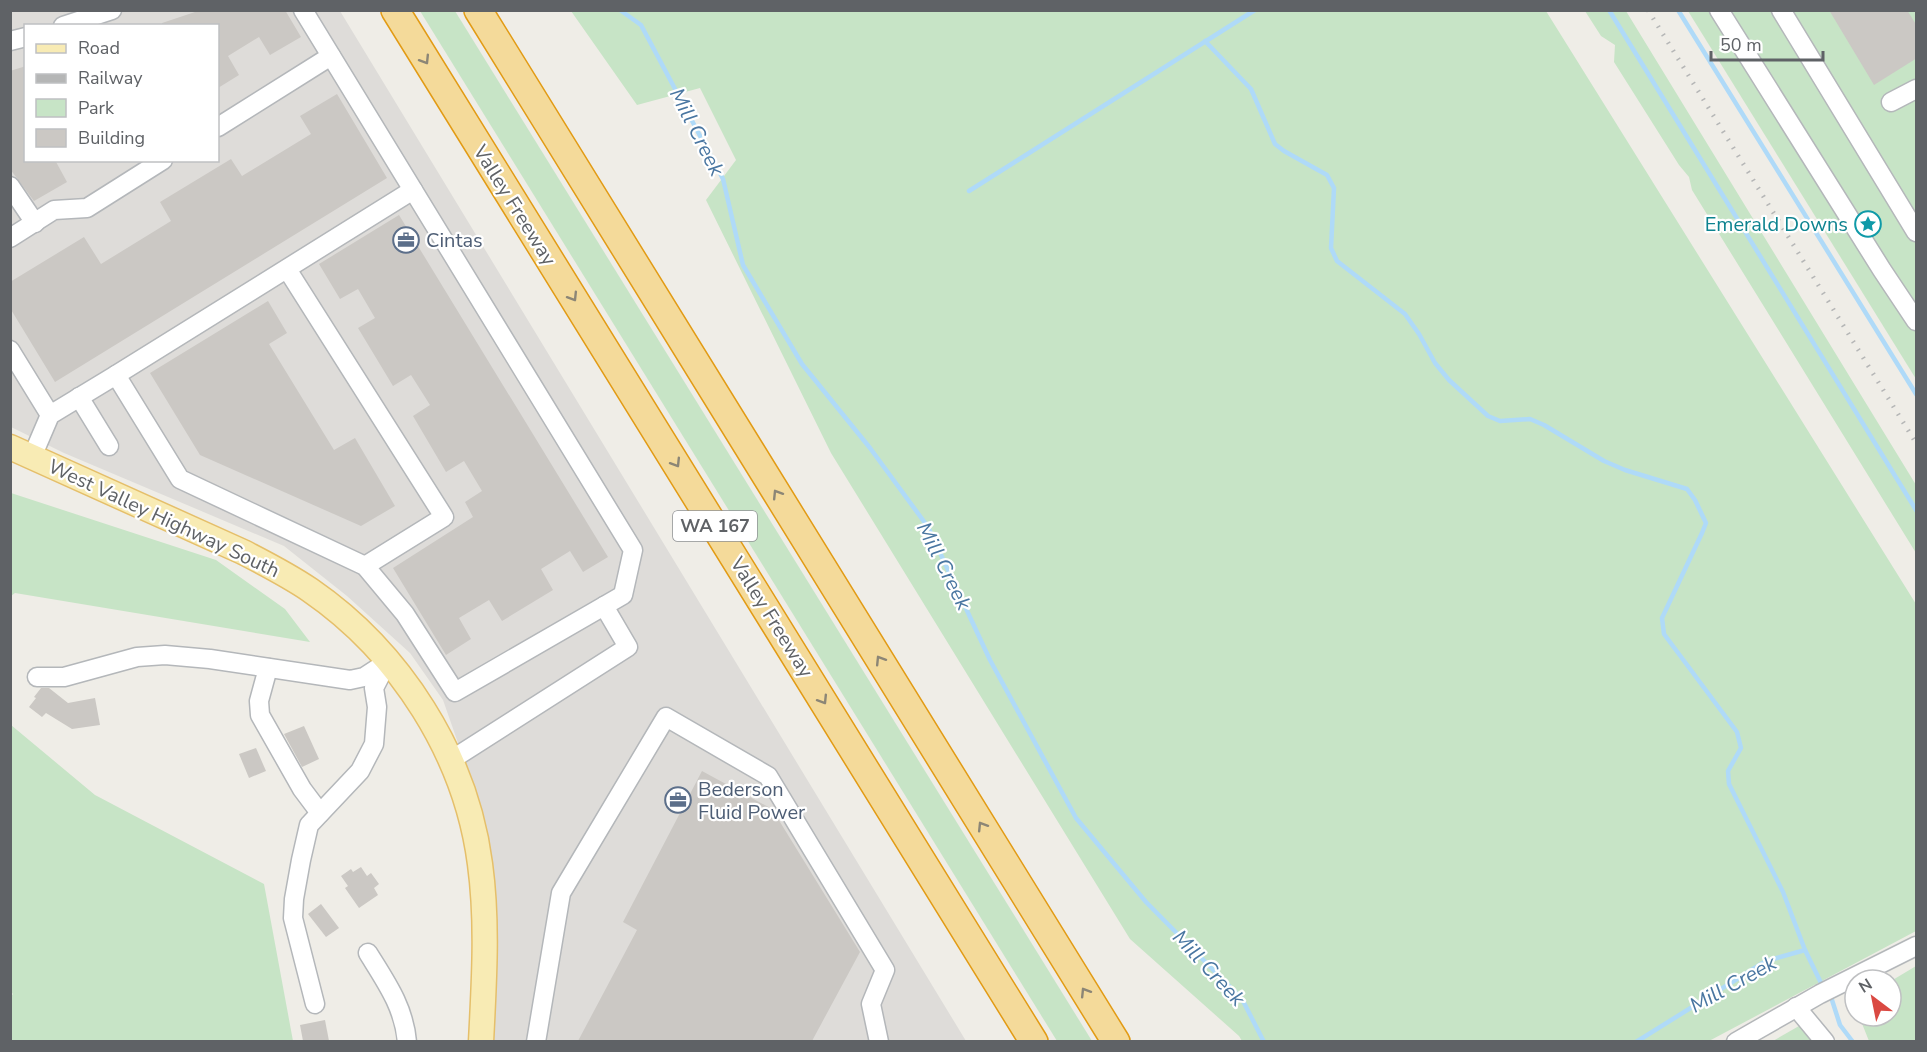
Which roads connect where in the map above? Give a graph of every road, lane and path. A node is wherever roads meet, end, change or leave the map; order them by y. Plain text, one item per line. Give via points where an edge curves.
1 (112, 10) edge
2 (303, 10) edge
3 (395, 10) edge
4 (478, 10) edge
5 (1719, 10) edge
6 (1781, 10) edge
7 (69, 24) edge
8 (331, 56) junction
9 (1917, 89) edge
10 (1891, 102) dead end
11 (219, 126) edge
12 (160, 162) edge
13 (10, 186) edge
14 (413, 190) junction
15 (34, 223) junction
16 (1917, 232) edge
17 (10, 238) edge
18 (287, 269) junction
19 (1917, 321) edge
20 (10, 350) edge
21 (116, 375) junction
22 (79, 397) junction
23 (50, 416) junction
24 (109, 446) dead end
25 (21, 452) edge
26 (365, 566) junction
27 (604, 606) junction
28 (388, 661) junction
29 (268, 668) junction
30 (37, 677) dead end
31 (451, 760) junction
32 (320, 813) junction
33 (1917, 945) edge
34 (368, 953) dead end
35 (315, 1004) dead end
36 (1796, 1007) junction
37 (407, 1041) edge
38 (481, 1041) edge
39 (536, 1041) edge
40 (879, 1041) edge
41 (1034, 1041) edge
42 (1116, 1041) edge
43 (1736, 1041) edge
44 (1825, 1041) edge

1 - 7 street
2 - 8 street
3 -> 41 highway, Valley Freeway / WA 167
42 -> 4 highway, WA 167
5 - 19 street
6 - 16 street
8 - 11 street
8 - 14 street
9 - 10 street
12 - 15 street via 87,208 54,210
13 - 15 street
14 - 18 street
14 - 27 street via 633,550 622,595
15 - 17 street
18 - 21 street
18 - 26 street via 444,517
20 - 23 street
21 - 22 street
21 - 26 street via 180,479
22 - 23 street
22 - 24 street
23 - 25 street
25 - 28 main road, West Valley Highway South via 273,568 328,603
26 - 27 street via 405,614 455,692
27 - 31 street via 628,647
28 - 29 street via 364,677 350,680
28 - 31 main road, West Valley Highway South via 426,714
28 - 32 street via 374,688 374,744 360,771
29 - 30 street via 165,655 137,657 64,677
29 - 32 street via 259,701 260,715
31 - 38 main road, West Valley Highway South via 472,823 482,873 485,932
32 - 35 street via 309,825 293,918
33 - 36 street
34 - 37 street via 397,1000
36 - 43 street
36 - 44 street
39 - 40 street via 561,893 666,717 768,776 885,970 871,1004

